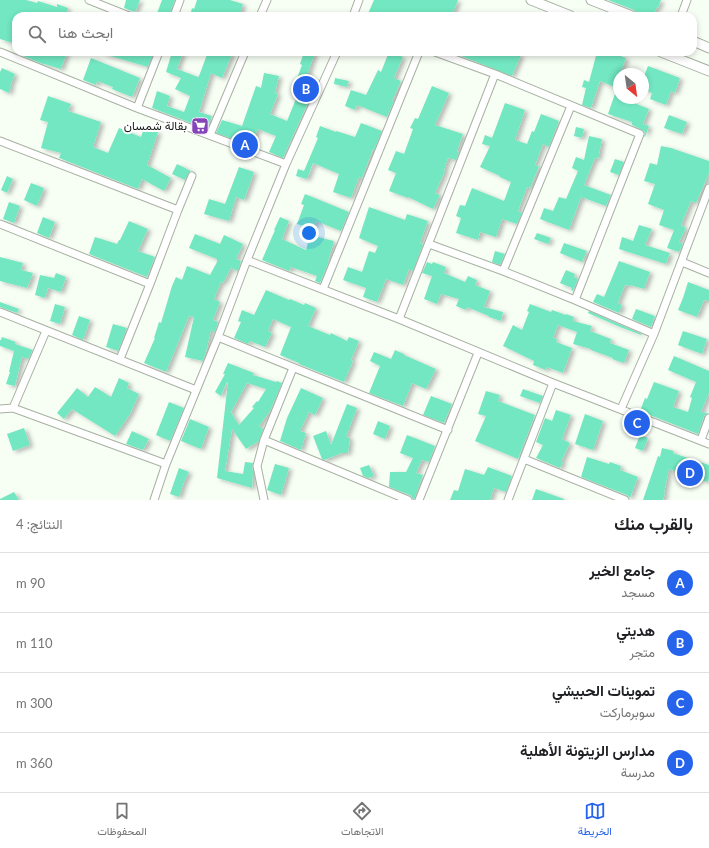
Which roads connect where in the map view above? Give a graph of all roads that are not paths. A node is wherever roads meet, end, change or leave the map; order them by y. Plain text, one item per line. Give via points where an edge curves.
1 (89, 0) edge
2 (180, 0) edge
3 (267, 0) edge
4 (359, 0) edge
5 (531, 0) edge
6 (591, 0) edge
7 (687, 0) edge
8 (119, 12) edge
9 (176, 12) edge
10 (262, 12) edge
11 (354, 12) edge
12 (561, 12) edge
13 (622, 12) edge
14 (682, 12) edge
15 (697, 43) edge
16 (709, 48) edge
17 (0, 52) edge
18 (157, 56) edge
19 (243, 56) edge
20 (335, 56) edge
21 (417, 56) edge
22 (446, 56) edge
23 (671, 56) edge
24 (709, 71) edge
25 (495, 74) junction
26 (571, 106) junction
27 (137, 108) junction
28 (210, 135) junction
29 (0, 141) edge
30 (286, 164) junction
31 (192, 176) dead end
32 (709, 188) edge
33 (178, 210) junction
34 (0, 224) edge
35 (429, 244) junction
36 (247, 260) junction
37 (682, 262) junction
38 (503, 271) junction
39 (709, 273) edge
40 (150, 284) junction
41 (323, 289) junction
42 (575, 300) junction
43 (0, 312) edge
44 (399, 319) junction
45 (46, 331) junction
46 (654, 334) junction
47 (218, 337) junction
48 (478, 353) junction
49 (120, 359) junction
50 (294, 368) junction
51 (553, 383) junction
52 (196, 390) junction
53 (13, 408) junction
54 (0, 409) edge
55 (621, 409) junction
56 (709, 418) edge
57 (448, 430) junction
58 (264, 440) junction
59 (701, 440) junction
60 (709, 444) edge
61 (524, 459) junction
62 (166, 464) junction
63 (154, 500) edge
64 (264, 500) edge
65 (408, 500) edge
66 (419, 500) edge
67 (508, 500) edge
68 (625, 500) edge

1 - 8 street
2 - 9 street
3 - 10 street
4 - 11 street
5 - 12 street
6 - 13 street
7 - 14 street
15 - 16 street
17 - 27 street
18 - 27 street
19 - 28 street
20 - 30 street
21 - 41 street
22 - 25 street
23 - 24 street
25 - 26 street
25 - 35 street
26 - 38 street
26 - 42 street via 640,134
27 - 28 street
28 - 30 street
29 - 33 street
30 - 36 street
31 - 33 street
32 - 37 street
33 - 40 street
34 - 40 street
35 - 38 street
35 - 44 street
36 - 41 street
36 - 47 street
37 - 39 street
37 - 46 street
38 - 42 street
40 - 49 street
41 - 44 street
42 - 46 street
43 - 45 street
44 - 48 street
45 - 49 street
45 - 53 street
46 - 55 street
47 - 50 street
47 - 52 street
48 - 51 street
48 - 57 street
49 - 52 street
50 - 57 street
50 - 58 street
51 - 55 street
51 - 61 street
52 - 62 street
53 - 54 street
53 - 62 street
55 - 59 street
56 - 59 street
57 - 66 street
58 - 64 street via 256,466
58 - 65 street
59 - 60 street
61 - 67 street
61 - 68 street
62 - 63 street

